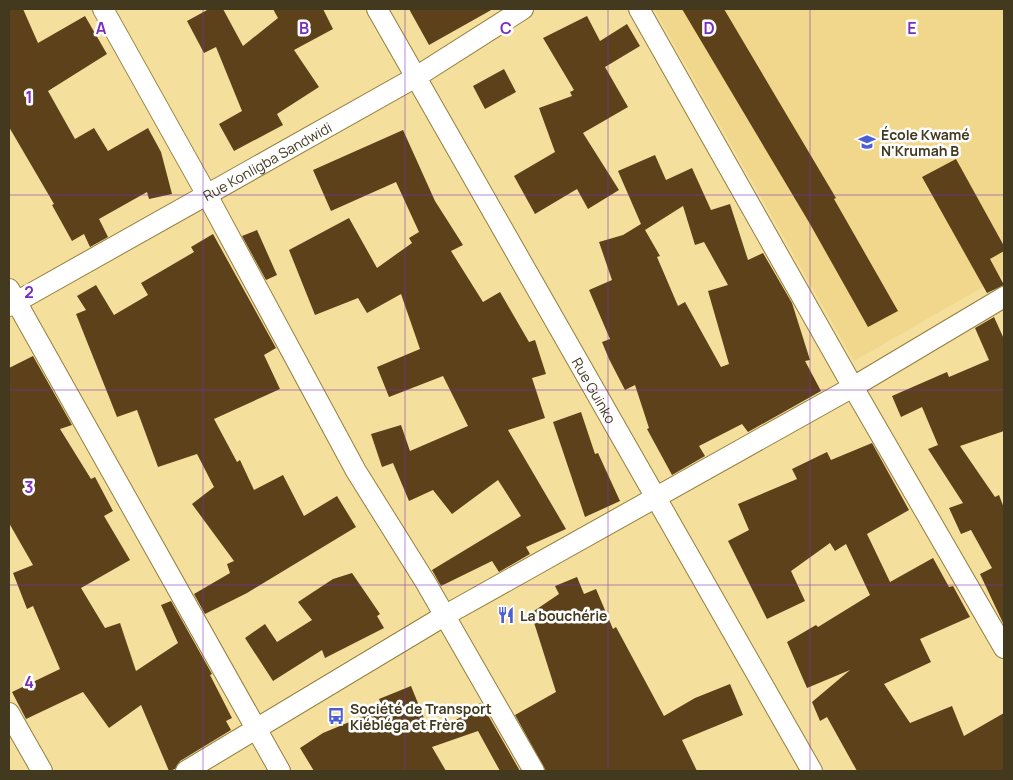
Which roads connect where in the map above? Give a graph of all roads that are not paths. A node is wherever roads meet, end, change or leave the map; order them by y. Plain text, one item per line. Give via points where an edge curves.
1 (103, 9) edge
2 (377, 9) edge
3 (523, 9) edge
4 (639, 9) edge
5 (416, 77) junction
6 (207, 195) junction
7 (1004, 297) edge
8 (11, 299) edge
9 (853, 387) junction
10 (655, 496) junction
11 (444, 616) junction
12 (1004, 648) edge
13 (9, 713) edge
14 (255, 729) junction
15 (42, 771) edge
16 (186, 771) edge
17 (280, 771) edge
18 (534, 771) edge
19 (812, 771) edge

1 - 6 street
2 - 5 street, Rue Guinko
3 - 5 street, Rue Konligba Sandwidi
4 - 9 street
5 - 6 street, Rue Konligba Sandwidi
5 - 10 street, Rue Guinko
6 - 8 street, Rue Konligba Sandwidi
6 - 11 street via 356,471
7 - 9 street
8 - 14 street
9 - 10 street
9 - 12 street
10 - 11 street
10 - 19 street, Rue Guinko
11 - 14 street
11 - 18 street
13 - 15 street
14 - 16 street
14 - 17 street

